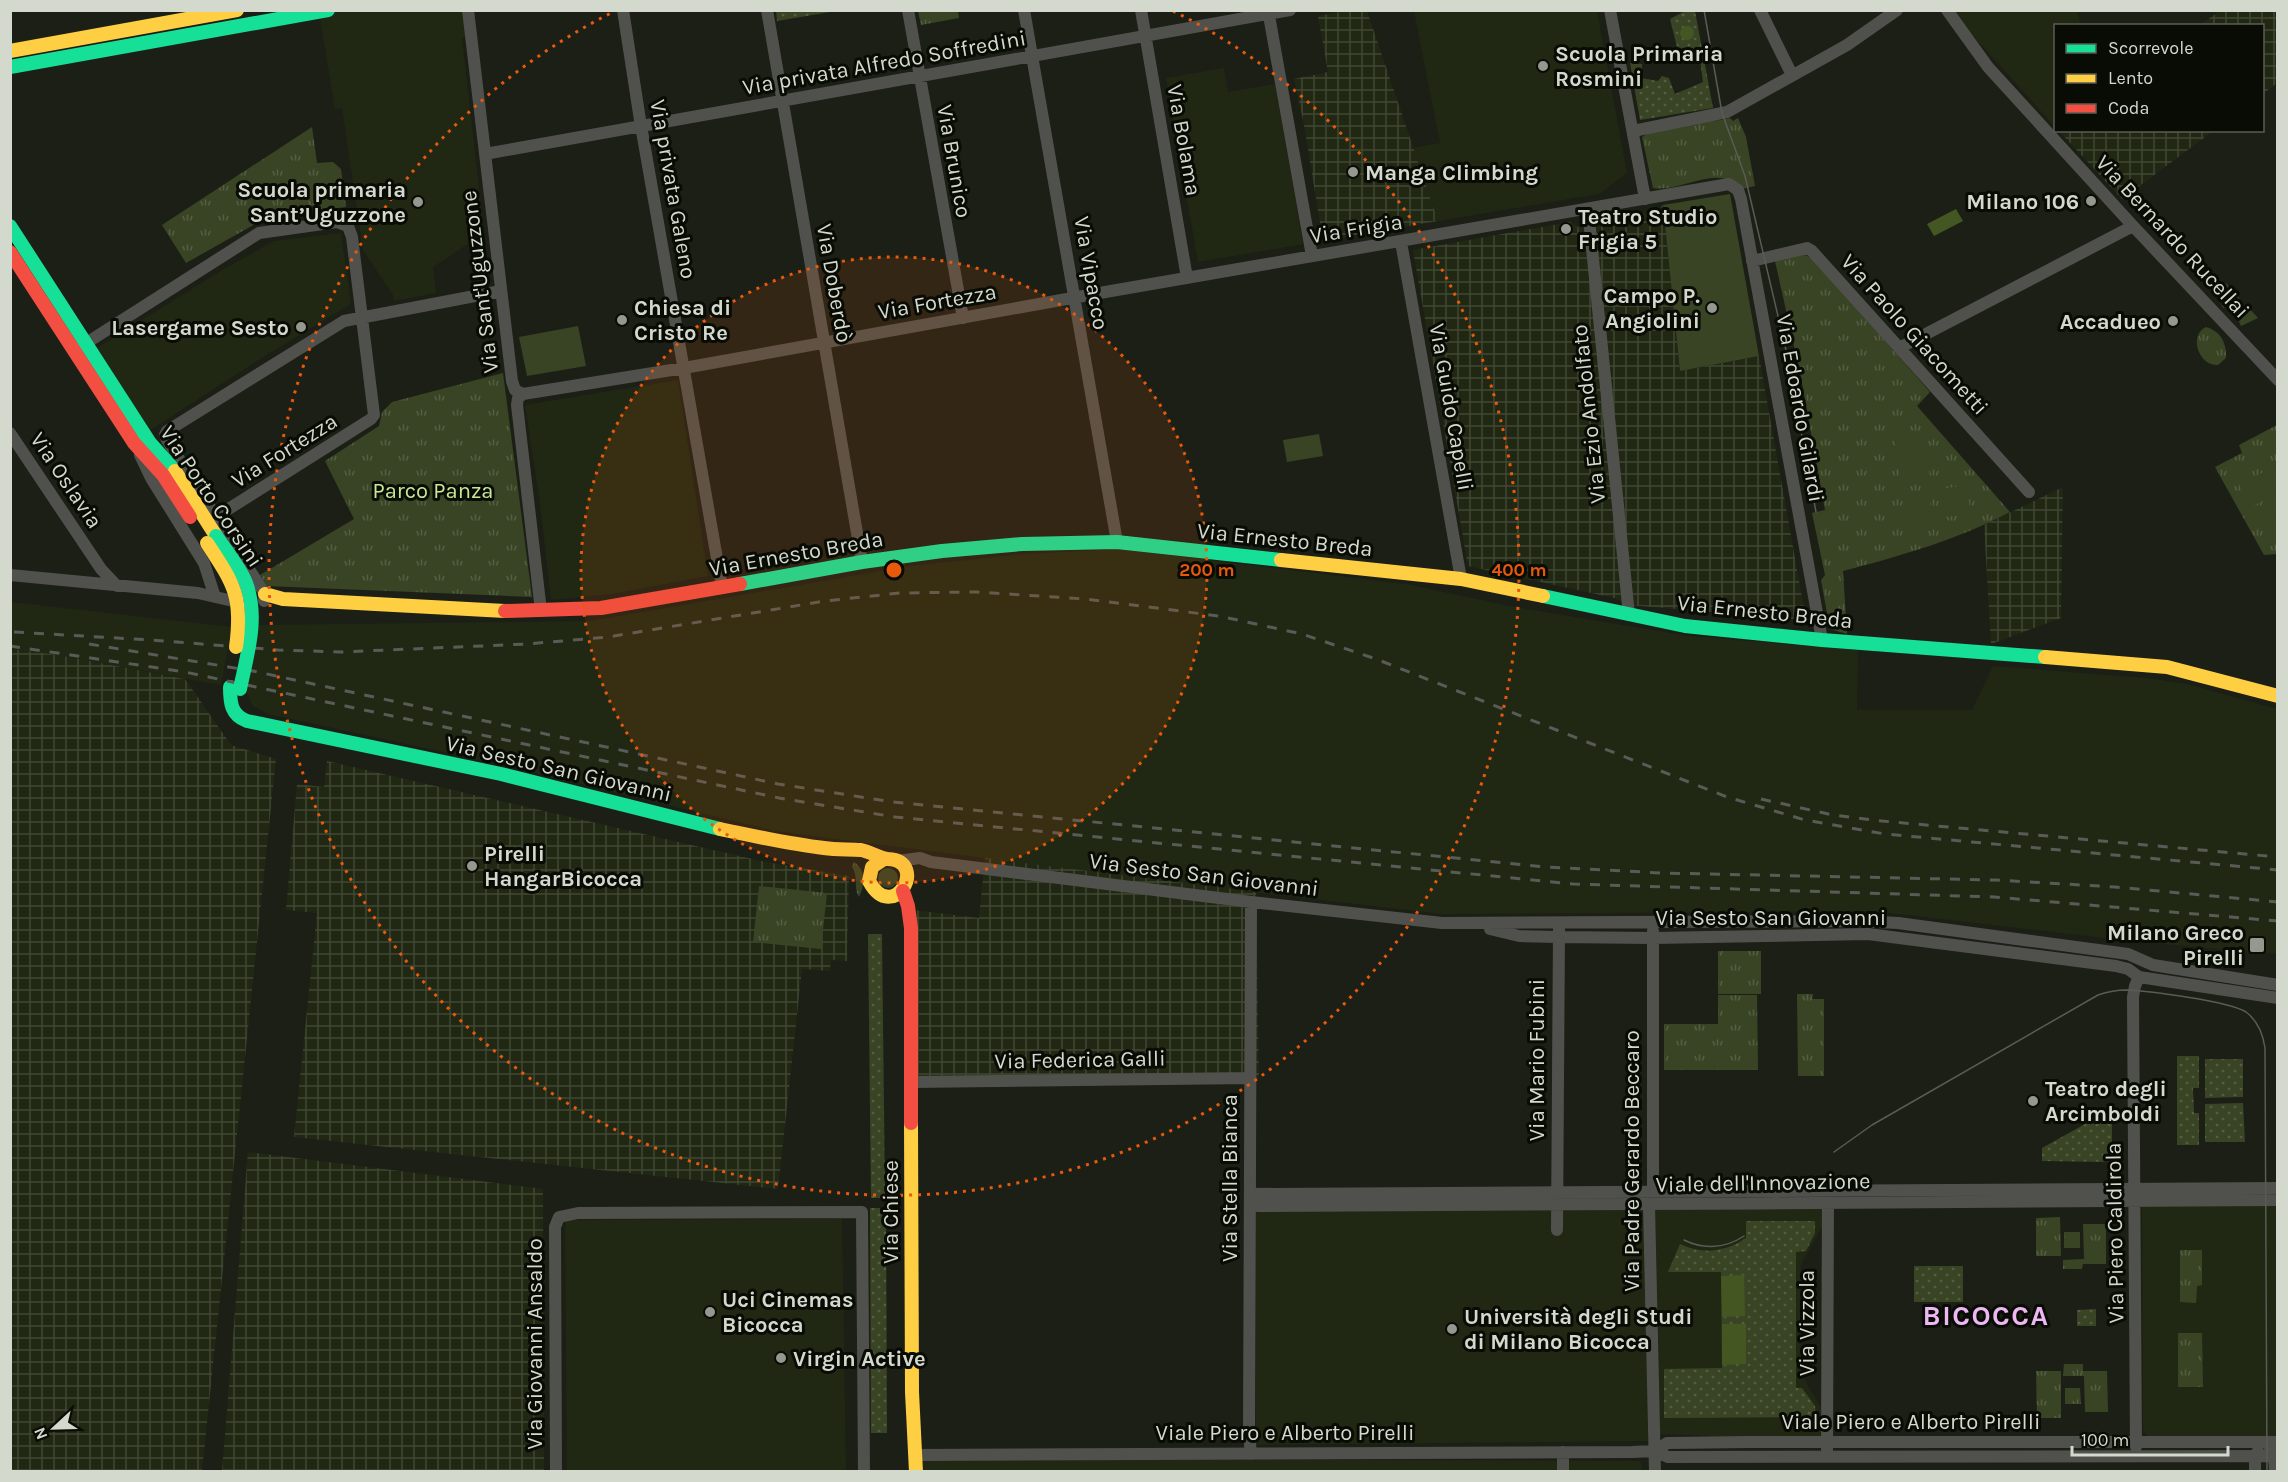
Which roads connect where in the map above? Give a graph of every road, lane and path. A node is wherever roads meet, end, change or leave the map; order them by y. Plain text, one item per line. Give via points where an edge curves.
1 (237, 10) edge
2 (328, 10) edge
3 (468, 10) edge
4 (623, 10) edge
5 (767, 10) edge
6 (908, 10) edge
7 (1024, 10) edge
8 (1141, 10) edge
9 (1290, 10) edge
10 (1610, 10) edge
11 (1760, 10) edge
12 (1896, 10) edge
13 (1947, 10) edge
14 (1269, 12) edge
15 (1145, 37) junction
16 (10, 51) edge
17 (1033, 57) junction
18 (10, 67) edge
19 (1792, 75) junction
20 (919, 78) junction
21 (782, 100) junction
22 (641, 126) junction
23 (1633, 131) junction
24 (485, 154) junction
25 (1734, 186) joint
26 (1645, 199) junction
27 (1588, 209) junction
28 (10, 226) edge
29 (2133, 226) junction
30 (1401, 242) junction
31 (10, 252) edge
32 (1312, 256) junction
33 (1752, 261) junction
34 (1187, 278) junction
35 (501, 291) junction
36 (47, 296) junction
37 (1075, 297) junction
38 (362, 317) junction
39 (963, 318) junction
40 (824, 343) junction
41 (80, 347) junction
42 (1899, 348) junction
43 (684, 368) junction
44 (2276, 374) edge
45 (523, 394) junction
46 (10, 433) edge
47 (134, 443) junction
48 (2028, 492) dead end
49 (219, 515) junction
50 (212, 540) junction
51 (1117, 542) junction
52 (89, 551) junction
53 (862, 562) junction
54 (10, 574) edge
55 (1461, 579) junction
56 (77, 581) junction
57 (117, 586) junction
58 (722, 587) junction
59 (214, 594) junction
60 (262, 599) joint
61 (233, 601) dead end
62 (541, 611) junction
63 (1629, 615) junction
64 (1822, 640) junction
65 (2277, 696) edge
66 (263, 724) joint
67 (846, 851) junction
68 (891, 860) junction
69 (931, 862) junction
70 (869, 872) junction
71 (905, 884) junction
72 (890, 897) junction
73 (1251, 902) junction
74 (1653, 922) junction
75 (1472, 924) junction
76 (1572, 924) junction
77 (1558, 937) junction
78 (1653, 938) junction
79 (910, 951) junction
80 (2139, 977) junction
81 (2277, 985) edge
82 (2277, 998) edge
83 (1250, 1078) junction
84 (911, 1082) junction
85 (2277, 1188) edge
86 (1653, 1192) junction
87 (2135, 1195) junction
88 (1828, 1196) junction
89 (1557, 1199) junction
90 (1250, 1200) junction
91 (2277, 1200) edge
92 (1649, 1206) junction
93 (559, 1217) joint
94 (1557, 1230) dead end
95 (2136, 1442) junction
96 (2263, 1442) junction
97 (2277, 1442) edge
98 (1827, 1443) junction
99 (1655, 1451) junction
100 (1563, 1452) junction
101 (1251, 1454) junction
102 (916, 1455) junction
103 (2136, 1455) junction
104 (2255, 1456) junction
105 (2276, 1456) edge
106 (1827, 1457) junction
107 (556, 1472) edge
108 (864, 1472) edge
109 (916, 1472) edge
110 (1563, 1472) edge
111 (1655, 1472) edge
112 (2255, 1472) edge
113 (2275, 1472) edge

1 - 16 street
2 - 18 street
3 - 24 street, Via Sant'Uguzzone
4 - 22 street, Via privata Galeno
5 - 21 street, Via Doberdò
6 - 20 street, Via Brunico
7 - 17 street, Via Vipacco
8 - 15 street, Via Bolama
9 - 14 street, Via privata Alfredo Soffredini
10 - 23 street
11 - 19 street
12 - 19 street via 1847,45
13 - 29 street, Via Bernardo Rucellai via 1977,54
14 - 15 street, Via privata Alfredo Soffredini
14 - 32 street
15 - 17 street, Via privata Alfredo Soffredini
15 - 34 street, Via Bolama
17 - 20 street, Via privata Alfredo Soffredini
17 - 37 street, Via Vipacco
19 - 23 street via 1724,113
20 - 21 street, Via privata Alfredo Soffredini
20 - 39 street, Via Brunico
21 - 22 street, Via privata Alfredo Soffredini
21 - 40 street, Via Doberdò
22 - 24 street, Via privata Alfredo Soffredini
22 - 43 street, Via privata Galeno
23 - 26 street
24 - 35 street, Via Sant'Uguzzone
25 - 26 street, Via Frigia via 1725,184
25 - 33 street, Via Edoardo Gilardi via 1740,196
26 - 27 street, Via Frigia
27 - 30 street, Via Frigia
27 - 63 street, Via Ezio Andolfato
28 - 36 street
29 - 42 street
29 - 44 street, Via Bernardo Rucellai
30 - 32 street, Via Frigia
30 - 55 street, Via Guido Capelli
31 - 36 street
32 - 34 street, Via Frigia
33 - 42 street, Via Paolo Giacometti via 1792,251 1812,251
33 - 64 street, Via Edoardo Gilardi
34 - 37 street, Via Frigia
35 - 38 street
35 - 45 street, Via Sant'Uguzzone via 512,381 515,390
36 - 41 street, Via Porto Corsini
37 - 39 street, Via Fortezza
37 - 51 street, Via Vipacco
38 - 41 street via 351,231 337,222 259,233
38 - 49 street, Via Fortezza via 375,412 370,419
38 - 49 street, Via Porto Corsini via 338,324 168,430 165,435 213,512
39 - 40 street, Via Fortezza
40 - 43 street, Via Fortezza
40 - 53 street, Via Doberdò
41 - 47 street, Via Porto Corsini
41 - 50 street, Via Porto Corsini via 150,443 171,465
42 - 48 street, Via Paolo Giacometti
43 - 45 street, Via Fortezza
43 - 58 street, Via privata Galeno
45 - 62 street, Via Sant'Uguzzone via 517,405
46 - 52 street, Via Oslavia
47 - 50 street, Via Porto Corsini
47 - 59 street, Via Porto Corsini via 204,563
49 - 60 street, Via Porto Corsini via 219,523
50 - 66 street, Via Porto Corsini, bridge via 240,604 235,688 245,710
51 - 53 street, Via Ernesto Breda via 1022,544
51 - 55 street, Via Ernesto Breda
52 - 56 street, Via Oslavia via 91,573
52 - 57 street, Via Oslavia
53 - 58 street, Via Ernesto Breda
54 - 56 street
55 - 63 street, Via Ernesto Breda
56 - 57 street
57 - 59 street
58 - 62 street, Via Ernesto Breda via 601,608
59 - 61 street
60 - 62 street, Via Ernesto Breda
63 - 64 street, Via Ernesto Breda via 1685,626
64 - 65 street, Via Ernesto Breda via 2154,666
66 - 67 street, Via Sesto San Giovanni via 534,781 757,837
67 - 68 street, Via Sesto San Giovanni via 868,852
67 - 70 street
68 - 69 street, Via Sesto San Giovanni via 914,858
68 - 70 street via 875,864
68 - 71 street via 905,868
69 - 71 street via 920,867
69 - 73 street, Via Sesto San Giovanni
70 - 72 street, Via Chiese via 873,890
71 - 72 street
71 - 79 street, Via Chiese via 911,920
72 - 79 street, Via Chiese via 899,912
73 - 75 street, Via Sesto San Giovanni
73 - 83 street, Via Stella Bianca
74 - 76 street, Via Sesto San Giovanni
74 - 78 street, Via Padre Gerardo Beccaro
74 - 81 street, Via Sesto San Giovanni via 1888,922 2128,954 2153,965
75 - 76 street, Via Sesto San Giovanni
75 - 77 street, Via Sesto San Giovanni via 1518,936
76 - 77 street via 1559,929
77 - 78 street, Via Sesto San Giovanni
77 - 89 street, Via Mario Fubini
78 - 80 street, Via Sesto San Giovanni via 1868,934 2116,966
78 - 86 street, Via Padre Gerardo Beccaro
79 - 84 street, Via Chiese
80 - 82 street, Via Sesto San Giovanni
80 - 87 street, Via Piero Caldirola via 2133,997
83 - 84 street, Via Federica Galli
83 - 90 street, Via Stella Bianca
84 - 102 street, Via Chiese via 912,1392
85 - 87 street, Viale dell'Innovazione
86 - 88 street, Viale dell'Innovazione
86 - 89 street, Viale dell'Innovazione
86 - 92 street, Via Padre Gerardo Beccaro
87 - 88 street, Viale dell'Innovazione
87 - 91 street, Viale dell'Innovazione
87 - 95 street, Via Piero Caldirola
88 - 92 street, Viale dell'Innovazione
88 - 98 street, Via Vizzola
89 - 90 street, Viale dell'Innovazione
89 - 92 street, Viale dell'Innovazione
89 - 94 street, Via Mario Fubini
90 - 101 street, Via Stella Bianca
92 - 99 street, Via Padre Gerardo Beccaro
93 - 107 street, Via Giovanni Ansaldo via 555,1227
93 - 108 street, Via Chiese via 578,1213 862,1212
95 - 96 street, Viale Piero e Alberto Pirelli
95 - 98 street, Viale Piero e Alberto Pirelli
95 - 103 street, Via Piero Caldirola
96 - 97 street, Viale Piero e Alberto Pirelli
96 - 104 street
96 - 105 street
98 - 99 street, Viale Piero e Alberto Pirelli via 1668,1443
98 - 106 street, Via Vizzola
99 - 100 street, Viale Piero e Alberto Pirelli
99 - 106 street, Viale Piero e Alberto Pirelli via 1668,1457
99 - 111 street, Via Padre Gerardo Beccaro
100 - 101 street, Viale Piero e Alberto Pirelli
100 - 110 street
101 - 102 street, Viale Piero e Alberto Pirelli
102 - 109 street, Via Chiese
103 - 104 street, Viale Piero e Alberto Pirelli
103 - 106 street, Viale Piero e Alberto Pirelli
104 - 105 street, Viale Piero e Alberto Pirelli
104 - 112 street
105 - 113 street

